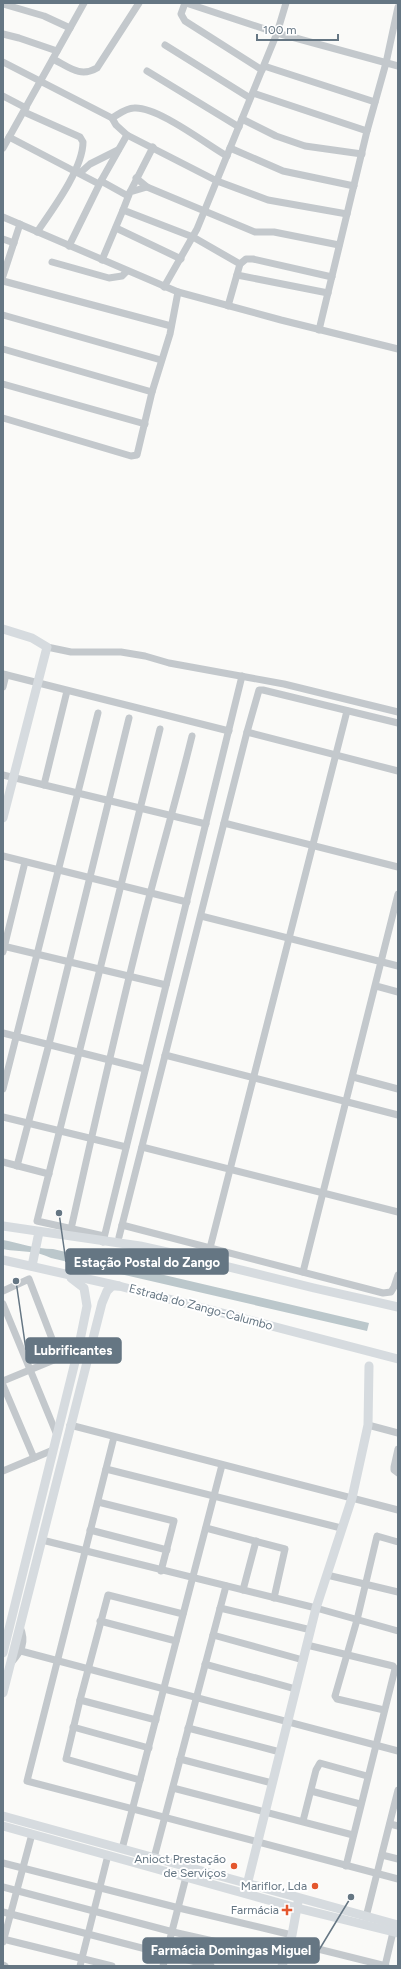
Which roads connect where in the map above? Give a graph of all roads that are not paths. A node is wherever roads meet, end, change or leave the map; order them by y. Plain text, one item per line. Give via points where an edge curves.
1 (84, 3) edge
2 (139, 3) edge
3 (186, 3) edge
4 (286, 3) edge
5 (3, 4) edge
6 (398, 7) edge
7 (70, 28) junction
8 (277, 33) junction
9 (3, 34) edge
10 (165, 45) dead end
11 (57, 51) junction
12 (53, 59) junction
13 (3, 62) edge
14 (386, 63) junction
15 (398, 66) edge
16 (263, 68) junction
17 (147, 71) dead end
18 (41, 80) junction
19 (252, 95) junction
20 (3, 96) edge
21 (375, 102) junction
22 (25, 110) junction
23 (112, 118) junction
24 (242, 119) junction
25 (239, 127) junction
26 (367, 131) junction
27 (127, 135) junction
28 (10, 137) junction
29 (153, 147) junction
30 (3, 148) edge
31 (230, 148) junction
32 (118, 150) junction
33 (362, 154) junction
34 (227, 156) junction
35 (77, 172) junction
36 (136, 178) junction
37 (217, 181) junction
38 (100, 183) junction
39 (354, 186) junction
40 (147, 187) junction
41 (129, 194) junction
42 (123, 210) junction
43 (204, 212) junction
44 (347, 214) junction
45 (3, 217) edge
46 (20, 224) junction
47 (116, 228) junction
48 (37, 232) junction
49 (192, 237) junction
50 (3, 239) edge
51 (14, 243) junction
52 (339, 245) junction
53 (69, 246) junction
54 (181, 259) junction
55 (102, 260) junction
56 (52, 262) dead end
57 (240, 264) junction
58 (4, 268) edge
59 (127, 271) junction
60 (237, 275) junction
61 (3, 276) edge
62 (332, 277) junction
63 (3, 282) edge
64 (164, 287) junction
65 (178, 292) junction
66 (328, 293) junction
67 (228, 306) junction
68 (3, 315) edge
69 (171, 326) junction
70 (319, 330) junction
71 (398, 349) edge
72 (3, 350) edge
73 (161, 360) junction
74 (3, 384) edge
75 (152, 392) junction
76 (3, 418) edge
77 (145, 424) junction
78 (3, 629) edge
79 (47, 647) junction
80 (5, 674) edge
81 (242, 676) junction
82 (37, 682) junction
83 (3, 687) edge
84 (67, 691) junction
85 (347, 710) junction
86 (398, 712) edge
87 (98, 713) dead end
88 (129, 718) dead end
89 (398, 723) edge
90 (160, 729) dead end
91 (229, 731) junction
92 (247, 732) junction
93 (192, 736) dead end
94 (337, 755) junction
95 (398, 771) edge
96 (3, 775) edge
97 (13, 778) junction
98 (44, 785) junction
99 (78, 793) junction
100 (109, 801) junction
101 (140, 808) junction
102 (172, 816) junction
103 (3, 818) edge
104 (224, 823) junction
105 (206, 824) junction
106 (313, 846) junction
107 (3, 856) edge
108 (25, 862) junction
109 (398, 867) edge
110 (58, 870) junction
111 (90, 878) junction
112 (121, 886) junction
113 (150, 893) junction
114 (398, 894) edge
115 (186, 902) junction
116 (201, 916) junction
117 (289, 939) junction
118 (3, 948) edge
119 (37, 954) junction
120 (69, 962) junction
121 (381, 962) junction
122 (398, 966) edge
123 (99, 969) junction
124 (130, 976) junction
125 (166, 985) junction
126 (376, 986) junction
127 (398, 992) edge
128 (3, 1033) edge
129 (17, 1036) junction
130 (49, 1044) junction
131 (78, 1052) junction
132 (165, 1055) junction
133 (110, 1060) junction
134 (145, 1069) junction
135 (352, 1077) junction
136 (253, 1079) junction
137 (3, 1088) edge
138 (398, 1089) edge
139 (346, 1102) junction
140 (398, 1115) edge
141 (3, 1117) edge
142 (28, 1123) junction
143 (60, 1131) junction
144 (91, 1138) junction
145 (126, 1147) junction
146 (142, 1147) junction
147 (3, 1162) edge
148 (17, 1166) junction
149 (230, 1170) junction
150 (49, 1174) junction
151 (323, 1193) junction
152 (398, 1212) edge
153 (122, 1225) junction
154 (3, 1226) edge
155 (71, 1229) junction
156 (39, 1232) junction
157 (119, 1236) dead end
158 (103, 1239) junction
159 (210, 1248) junction
160 (3, 1260) edge
161 (32, 1266) junction
162 (59, 1272) junction
163 (303, 1272) junction
164 (398, 1275) edge
165 (119, 1286) junction
166 (3, 1291) edge
167 (3, 1304) edge
168 (398, 1306) edge
169 (78, 1350) junction
170 (59, 1357) junction
171 (398, 1359) edge
172 (369, 1366) dead end
173 (29, 1370) junction
174 (3, 1381) edge
175 (3, 1385) edge
176 (70, 1425) junction
177 (368, 1425) junction
178 (398, 1432) edge
179 (57, 1435) junction
180 (114, 1437) junction
181 (398, 1449) edge
182 (53, 1450) junction
183 (34, 1458) junction
184 (222, 1465) junction
185 (106, 1469) junction
186 (3, 1471) edge
187 (398, 1473) edge
188 (214, 1497) junction
189 (352, 1498) junction
190 (98, 1502) junction
191 (398, 1510) edge
192 (206, 1528) junction
193 (341, 1528) junction
194 (90, 1530) junction
195 (42, 1540) junction
196 (256, 1541) junction
197 (398, 1542) edge
198 (167, 1550) junction
199 (85, 1551) junction
200 (161, 1571) junction
201 (327, 1575) junction
202 (193, 1578) junction
203 (365, 1584) junction
204 (226, 1586) junction
205 (243, 1590) junction
206 (398, 1592) edge
207 (274, 1598) junction
208 (220, 1608) junction
209 (316, 1608) junction
210 (184, 1614) junction
211 (357, 1620) junction
212 (100, 1621) junction
213 (20, 1627) junction
214 (311, 1630) junction
215 (398, 1631) edge
216 (6, 1632) edge
217 (212, 1635) junction
218 (176, 1641) junction
219 (307, 1645) junction
220 (21, 1651) junction
221 (3, 1653) edge
222 (348, 1655) junction
223 (303, 1660) junction
224 (57, 1661) junction
225 (10, 1664) junction
226 (205, 1664) junction
227 (88, 1669) junction
228 (296, 1689) junction
229 (164, 1690) junction
230 (3, 1693) edge
231 (196, 1698) junction
232 (80, 1700) junction
233 (384, 1710) junction
234 (156, 1720) junction
235 (288, 1722) junction
236 (73, 1727) junction
237 (188, 1728) junction
238 (375, 1745) junction
239 (149, 1748) junction
240 (398, 1751) edge
241 (280, 1752) junction
242 (180, 1759) junction
243 (367, 1776) junction
244 (140, 1780) junction
245 (272, 1782) junction
246 (173, 1788) junction
247 (398, 1790) edge
248 (311, 1791) junction
249 (360, 1804) junction
250 (132, 1810) junction
251 (266, 1811) junction
252 (3, 1816) edge
253 (165, 1818) junction
254 (303, 1821) junction
255 (390, 1824) junction
256 (3, 1826) edge
257 (398, 1826) edge
258 (32, 1834) junction
259 (353, 1835) junction
260 (257, 1842) junction
261 (122, 1849) junction
262 (382, 1855) junction
263 (108, 1856) junction
264 (154, 1858) junction
265 (398, 1859) edge
266 (3, 1863) edge
267 (346, 1866) junction
268 (22, 1868) junction
269 (377, 1874) junction
270 (186, 1877) junction
271 (398, 1880) edge
272 (3, 1886) edge
273 (100, 1887) junction
274 (246, 1889) junction
275 (16, 1890) junction
276 (298, 1903) junction
277 (179, 1908) junction
278 (94, 1911) junction
279 (7, 1913) edge
280 (366, 1917) junction
281 (396, 1930) edge
282 (172, 1932) junction
283 (88, 1935) junction
284 (291, 1938) junction
285 (3, 1940) edge
286 (167, 1955) junction
287 (82, 1958) junction
288 (283, 1962) edge
289 (80, 1966) edge
290 (112, 1966) edge
291 (164, 1966) edge
292 (211, 1966) edge
293 (385, 1966) edge

1 - 7 street
2 - 12 street via 97,68 89,73 82,73
3 - 8 street
3 - 16 street via 181,14 186,21
4 - 8 street
5 - 7 street via 44,16
6 - 14 street
7 - 11 street
8 - 14 street
8 - 16 street
9 - 11 street
10 - 19 street
11 - 12 street
12 - 18 street
13 - 18 street
14 - 15 street
14 - 21 street
16 - 19 street
16 - 21 street
17 - 25 street
18 - 22 street
18 - 23 street
19 - 24 street
19 - 26 street
20 - 22 street
21 - 26 street
22 - 28 street
22 - 35 street via 80,137 83,150
23 - 27 street
23 - 34 street via 129,108 159,114
24 - 25 street
24 - 33 street via 276,136 305,146
25 - 31 street
26 - 33 street
27 - 29 street
27 - 32 street
28 - 30 street
28 - 35 street
29 - 36 street
29 - 37 street
31 - 34 street
31 - 39 street via 282,171
32 - 35 street
32 - 38 street
33 - 39 street
34 - 37 street
35 - 38 street
35 - 48 street
36 - 40 street
36 - 41 street
37 - 43 street
37 - 44 street via 275,202
38 - 41 street
38 - 53 street
39 - 44 street
40 - 41 street
40 - 43 street
41 - 42 street
42 - 47 street
42 - 49 street
43 - 49 street
43 - 52 street via 255,232 274,232
44 - 52 street
45 - 46 street
46 - 48 street
46 - 51 street
47 - 54 street
47 - 55 street
48 - 53 street
49 - 54 street
49 - 57 street
50 - 51 street
51 - 58 street
52 - 62 street
53 - 55 street
54 - 64 street
55 - 59 street
56 - 59 street via 109,278 122,276
57 - 60 street
57 - 62 street via 253,259
58 - 61 street
59 - 64 street
60 - 66 street
60 - 67 street
62 - 66 street
63 - 69 street
64 - 65 street
65 - 67 street
65 - 69 street
66 - 70 street
67 - 70 street
68 - 73 street
69 - 73 street
70 - 71 street
72 - 75 street
73 - 75 street
74 - 77 street
75 - 77 street
76 - 77 street via 134,457 137,455
78 - 79 street via 26,636
79 - 81 street via 71,652 121,652
79 - 82 street
80 - 82 street
80 - 83 street
81 - 86 street
81 - 91 street
82 - 84 street
82 - 97 street
84 - 91 street
84 - 98 street
85 - 89 street
85 - 92 street via 261,690
85 - 94 street
87 - 99 street
88 - 100 street
90 - 101 street
91 - 105 street
92 - 94 street
92 - 104 street
93 - 102 street
94 - 95 street
94 - 106 street
96 - 97 street
97 - 98 street
97 - 103 street
98 - 99 street
99 - 100 street
99 - 110 street
100 - 101 street
100 - 111 street
101 - 102 street
101 - 112 street
102 - 105 street
102 - 113 street
104 - 106 street
104 - 116 street
105 - 115 street
106 - 109 street
106 - 117 street
107 - 108 street
108 - 110 street
108 - 118 street
110 - 111 street
110 - 119 street
111 - 112 street
111 - 120 street
112 - 113 street
112 - 123 street
113 - 115 street
113 - 124 street
114 - 121 street
115 - 125 street
116 - 117 street
116 - 132 street
117 - 121 street
117 - 136 street
118 - 119 street
119 - 120 street
119 - 129 street
120 - 123 street
120 - 130 street
121 - 122 street
121 - 126 street
123 - 124 street
123 - 131 street
124 - 125 street
124 - 133 street
125 - 134 street
126 - 127 street
126 - 135 street
128 - 129 street
129 - 130 street
129 - 137 street
130 - 131 street
130 - 142 street
131 - 133 street
131 - 143 street
132 - 136 street
132 - 146 street
133 - 134 street
133 - 144 street
134 - 145 street
135 - 138 street
135 - 139 street
136 - 139 street
136 - 149 street
139 - 140 street
139 - 151 street
141 - 142 street
142 - 143 street
142 - 148 street
143 - 144 street
143 - 150 street
144 - 145 street
144 - 155 street
145 - 158 street
146 - 149 street
146 - 153 street
147 - 148 street
148 - 150 street
149 - 151 street
149 - 159 street
150 - 155 street via 37,1221
151 - 152 street
151 - 163 street
153 - 157 street
153 - 159 street
154 - 156 street
155 - 158 street
156 - 158 street
156 - 161 street
158 - 168 street
159 - 163 street
160 - 161 street, Estrada do Zango-Calumbo
161 - 162 street, Estrada do Zango-Calumbo
162 - 165 street, Estrada do Zango-Calumbo
162 - 169 street via 78,1281 86,1292 87,1306
163 - 164 street via 382,1293 391,1292
165 - 171 street, Estrada do Zango-Calumbo
165 - 176 street via 112,1286 104,1296
166 - 170 street via 29,1279
167 - 173 street
169 - 170 street
169 - 179 street
170 - 173 street
172 - 177 street
173 - 174 street
173 - 179 street
175 - 183 street
176 - 180 street
176 - 195 street
177 - 178 street
177 - 189 street
179 - 182 street
180 - 184 street
180 - 185 street
181 - 187 street via 394,1467
182 - 183 street
182 - 216 street
183 - 186 street
184 - 188 street
184 - 189 street
185 - 188 street
185 - 190 street
188 - 192 street
188 - 193 street
189 - 191 street
189 - 193 street
190 - 194 street
190 - 198 street via 174,1521
192 - 196 street
192 - 202 street
193 - 201 street
194 - 198 street
194 - 199 street
195 - 199 street
195 - 213 street
196 - 205 street
196 - 207 street via 286,1549
197 - 203 street via 377,1536
198 - 200 street
199 - 200 street
199 - 224 street
200 - 202 street
201 - 203 street
201 - 209 street
202 - 204 street
202 - 210 street
203 - 206 street
203 - 211 street
204 - 205 street
204 - 208 street
205 - 207 street
207 - 209 street
208 - 214 street
208 - 217 street
209 - 211 street
209 - 214 street
210 - 212 street via 108,1595
210 - 218 street
211 - 215 street
211 - 222 street
212 - 218 street
212 - 227 street
213 - 220 street via 24,1641
213 - 225 street
214 - 219 street
216 - 221 street
217 - 223 street
217 - 226 street
218 - 229 street
219 - 222 street
219 - 223 street
220 - 224 street
220 - 225 street
222 - 233 street via 395,1667
222 - 233 street via 336,1698
223 - 228 street
224 - 227 street
224 - 250 street via 27,1781
225 - 230 street
226 - 228 street
226 - 231 street
227 - 229 street
227 - 232 street
228 - 235 street
229 - 231 street
229 - 234 street
231 - 235 street
231 - 237 street
232 - 234 street
232 - 236 street
233 - 238 street
234 - 239 street
235 - 238 street
235 - 241 street
236 - 239 street
236 - 244 street via 66,1759
237 - 241 street
237 - 242 street
238 - 240 street
238 - 243 street
239 - 244 street
241 - 245 street
242 - 245 street
242 - 246 street
243 - 248 street via 320,1764
243 - 249 street
244 - 250 street
245 - 251 street
246 - 251 street
246 - 253 street
247 - 255 street
248 - 249 street
248 - 254 street
249 - 259 street
250 - 253 street
250 - 261 street
251 - 254 street
251 - 260 street
252 - 261 street
253 - 260 street
253 - 264 street
254 - 259 street
255 - 257 street
255 - 262 street
256 - 258 street
258 - 263 street
258 - 268 street
259 - 267 street
260 - 267 street
260 - 274 street
261 - 264 street
262 - 265 street
262 - 269 street
263 - 270 street
263 - 273 street
264 - 274 street
266 - 268 street
267 - 269 street
268 - 273 street
268 - 275 street
269 - 271 street
269 - 280 street
270 - 274 street
270 - 277 street
272 - 275 street
273 - 277 street
273 - 278 street
274 - 276 street
275 - 278 street
275 - 279 street
276 - 280 street
276 - 281 street
276 - 284 street
277 - 282 street
277 - 284 street
278 - 282 street
278 - 283 street
279 - 283 street
279 - 285 street
280 - 281 street
281 - 293 street
282 - 286 street
282 - 288 street
283 - 286 street
283 - 287 street
284 - 288 street
284 - 293 street
285 - 287 street
286 - 291 street
286 - 292 street
287 - 289 street
287 - 290 street

